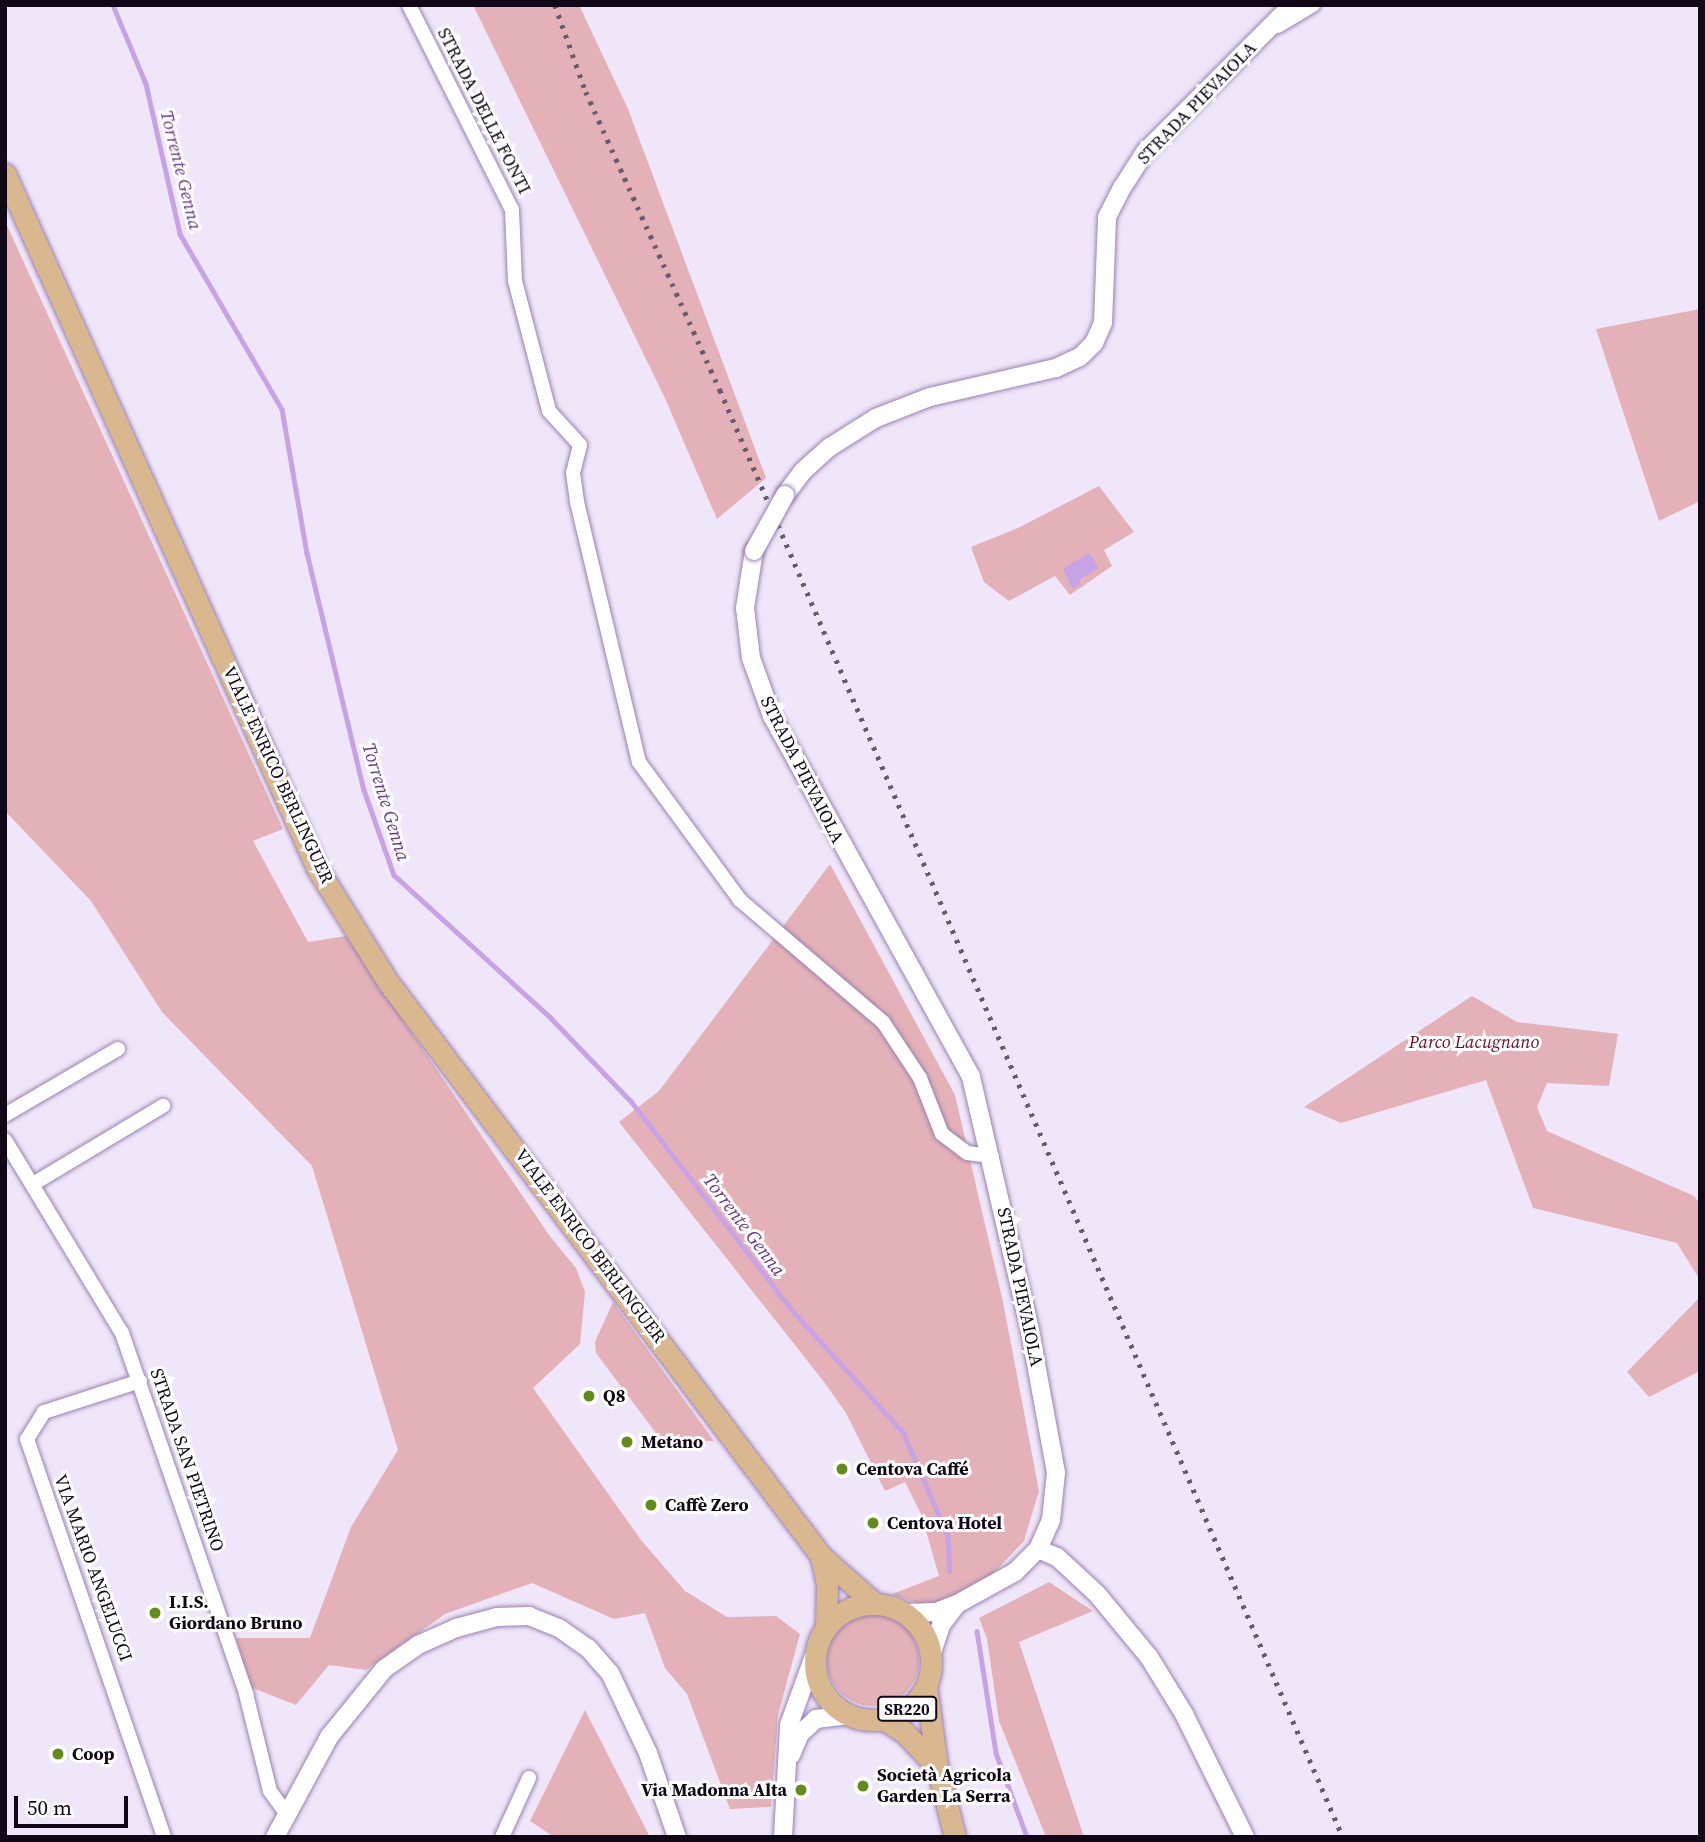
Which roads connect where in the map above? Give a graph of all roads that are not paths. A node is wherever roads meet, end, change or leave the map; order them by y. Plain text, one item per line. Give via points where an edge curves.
1 (409, 5) edge
2 (1292, 5) edge
3 (1313, 5) edge
4 (1263, 36) junction
5 (5, 174) edge
6 (118, 1049) dead end
7 (163, 1106) dead end
8 (5, 1115) edge
9 (5, 1140) edge
10 (992, 1156) junction
11 (33, 1184) junction
12 (140, 1381) junction
13 (1038, 1549) junction
14 (821, 1556) junction
15 (874, 1603) junction
16 (957, 1604) junction
17 (906, 1613) junction
18 (826, 1626) junction
19 (814, 1656) junction
20 (932, 1656) junction
21 (926, 1686) junction
22 (849, 1715) junction
23 (883, 1720) junction
24 (789, 1758) junction
25 (937, 1766) junction
26 (529, 1779) dead end
27 (286, 1813) junction
28 (164, 1837) edge
29 (275, 1837) edge
30 (502, 1837) edge
31 (677, 1837) edge
32 (783, 1837) edge
33 (955, 1837) edge
34 (1245, 1837) edge

1 - 10 street, STRADA DELLE FONTI via 512,210 516,281 548,411 580,445 573,473 577,502 639,762 706,859 761,919 883,1022 906,1055 934,1118 953,1146
2 - 4 street, STRADA PIEVAIOLA / SR220
3 - 4 street
4 - 10 street, STRADA PIEVAIOLA / SR220, bridge via 1145,152 1122,188 1107,218 1103,323 1094,343 1080,357 1056,368 930,397 876,418 830,447 803,471 754,551 746,608 751,658 772,716 859,879 953,1039 971,1077
5 - 14 main road, VIALE ENRICO BERLINGUER via 317,868 388,982
6 - 8 street
7 - 11 street
9 - 11 street, STRADA SAN PIETRINO
10 - 13 street, STRADA PIEVAIOLA / SR220 via 1056,1473 1056,1500
11 - 12 street, STRADA SAN PIETRINO via 121,1333
12 - 27 street, STRADA SAN PIETRINO via 246,1694 270,1791
12 - 28 street, VIA MARIO ANGELUCCI via 44,1412 27,1439
13 - 16 street, STRADA PIEVAIOLA / SR220 via 1015,1572
13 - 34 street via 1057,1557 1091,1588 1149,1657 1184,1714
14 - 15 main road, VIALE ENRICO BERLINGUER
14 - 18 main road via 827,1585
15 - 17 main road, SR220
15 - 18 main road via 842,1611
16 - 17 street, SR220 via 936,1612
16 - 20 street, SR220 via 941,1625
17 - 20 main road via 919,1625
18 - 19 main road, SR220
19 - 22 main road via 822,1691
19 - 24 street, SR220 via 789,1725
20 - 21 main road, SR220
21 - 23 main road, SR220 via 904,1712
21 - 25 main road
22 - 23 main road, SR220
22 - 24 street, SR220 via 816,1719 800,1734
23 - 25 main road via 905,1732
24 - 32 street, SR220
25 - 33 main road
26 - 30 street
27 - 29 street
27 - 31 street via 329,1737 384,1669 418,1645 456,1629 497,1617 528,1616 559,1628 588,1648 610,1673 648,1754

